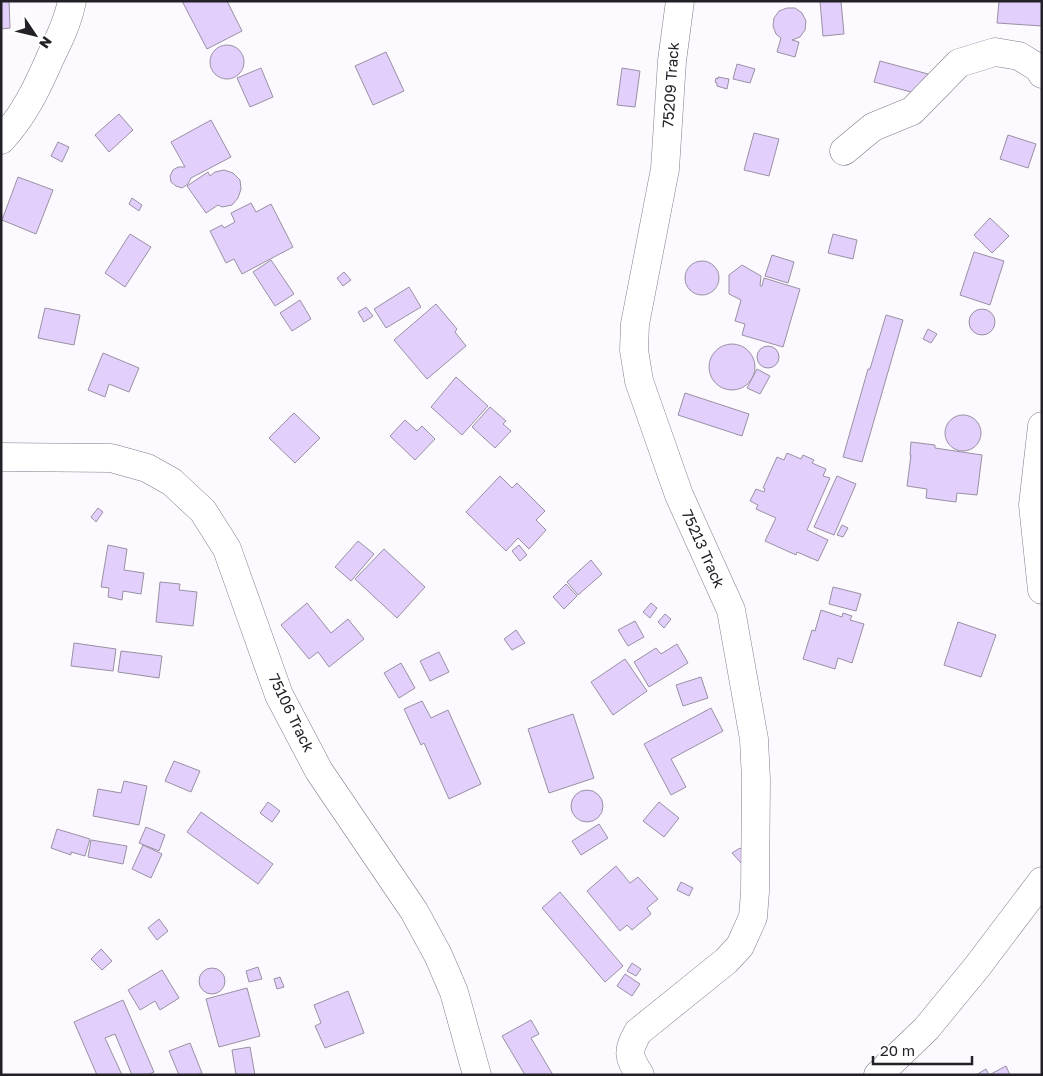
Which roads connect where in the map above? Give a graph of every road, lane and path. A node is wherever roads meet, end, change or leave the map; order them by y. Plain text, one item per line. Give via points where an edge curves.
1 (72, 1) edge
2 (680, 1) edge
3 (1042, 74) edge
4 (1, 140) edge
5 (844, 151) dead end
6 (665, 169) joint
7 (1042, 426) edge
8 (1, 457) edge
9 (1042, 590) edge
10 (1042, 881) edge
11 (476, 1075) edge
12 (640, 1075) edge
13 (878, 1075) edge

1 - 4 street via 68,19 36,91
2 - 6 street, 75209 Track via 672,62
3 - 5 street via 1040,69 1019,56 995,52 959,63 912,111 873,127
6 - 12 street, 75213 Track via 635,324 634,350 639,381 679,495 731,610 754,739 756,892 753,917 740,946 638,1032 630,1046 630,1059
7 - 9 street via 1033,505
8 - 11 street, 75106 Track via 111,458 147,468 172,482 203,511 227,548 278,695 319,770 414,911 438,954 454,992
10 - 13 street via 926,1029

